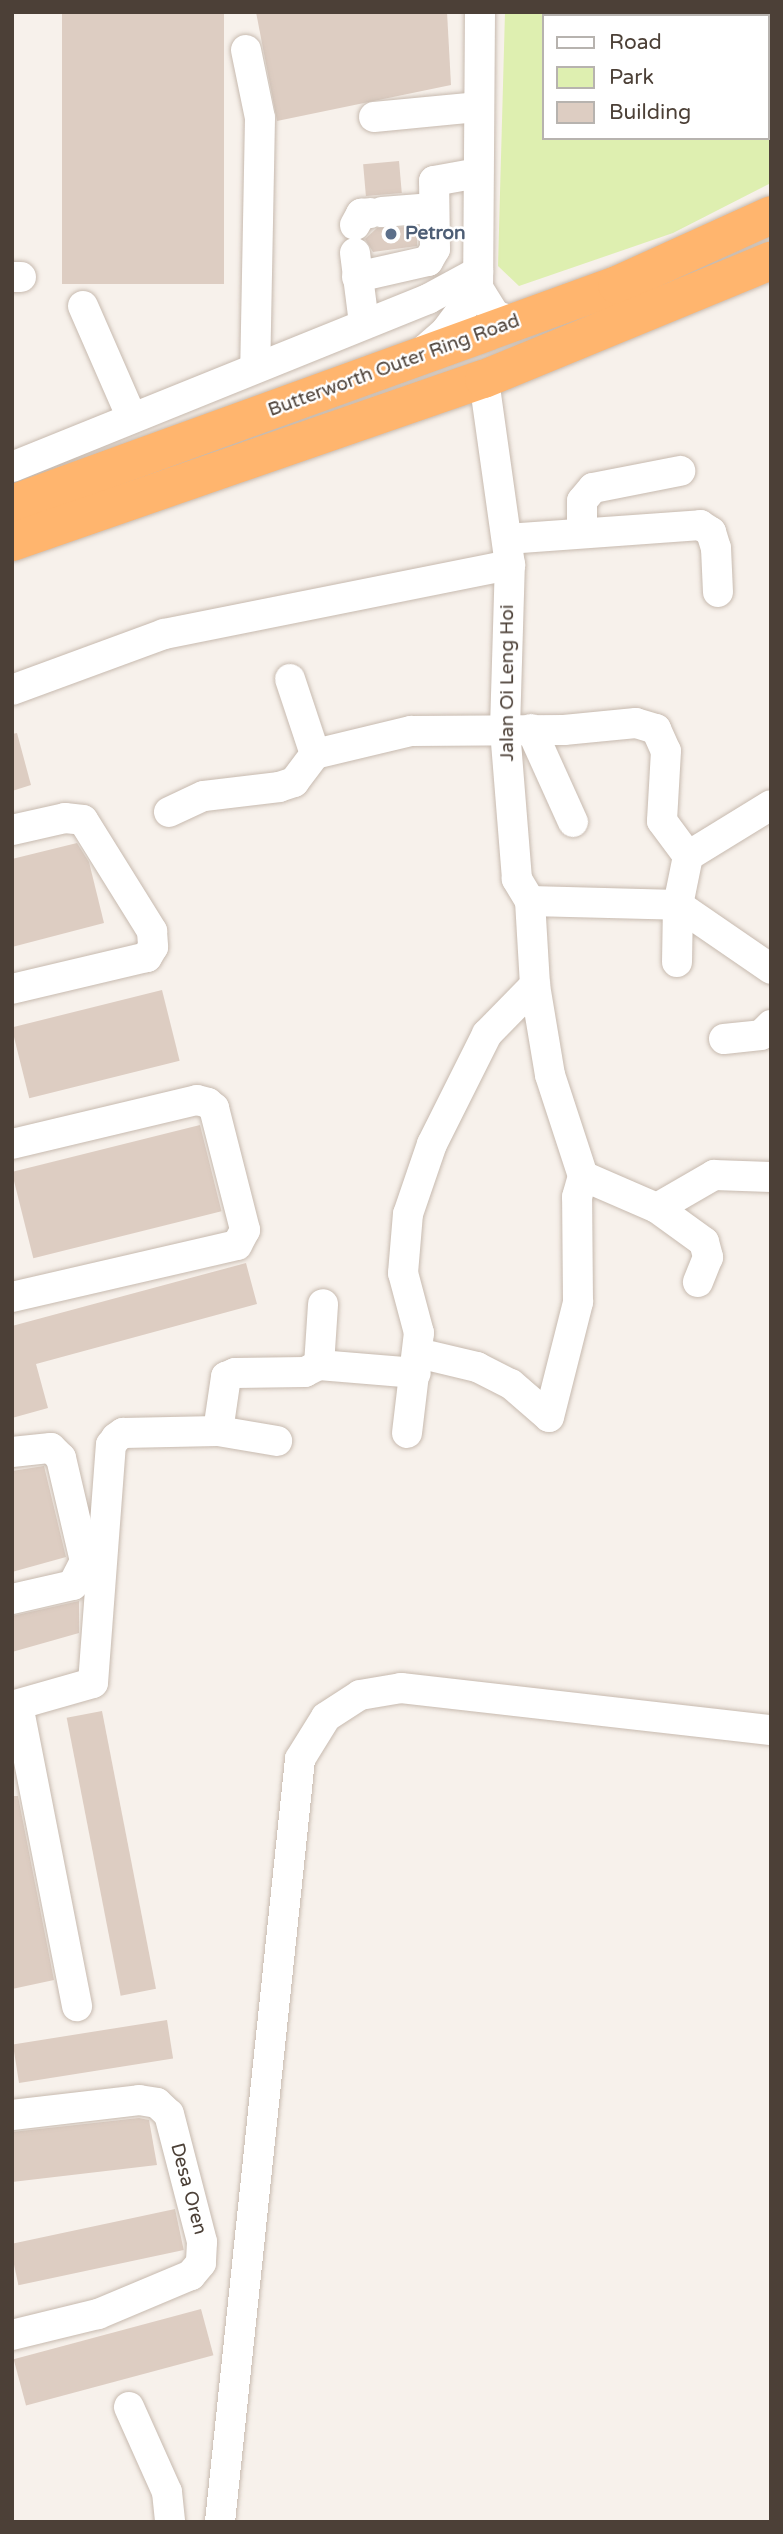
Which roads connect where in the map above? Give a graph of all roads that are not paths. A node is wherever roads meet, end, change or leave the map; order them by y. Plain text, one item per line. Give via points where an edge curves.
1 (480, 12) edge
2 (246, 50) dead end
3 (477, 107) junction
4 (374, 117) dead end
5 (478, 173) junction
6 (433, 208) junction
7 (771, 215) edge
8 (364, 236) junction
9 (770, 261) edge
10 (416, 265) junction
11 (478, 280) junction
12 (428, 299) junction
13 (83, 306) dead end
14 (513, 322) junction
15 (364, 323) junction
16 (415, 358) junction
17 (255, 368) junction
18 (484, 379) junction
19 (132, 418) junction
20 (12, 467) edge
21 (680, 471) dead end
22 (12, 504) edge
23 (582, 532) junction
24 (12, 541) edge
25 (508, 552) junction
26 (718, 592) dead end
27 (290, 679) dead end
28 (12, 690) edge
29 (518, 729) junction
30 (315, 754) junction
31 (771, 805) edge
32 (169, 812) dead end
33 (573, 822) dead end
34 (12, 831) edge
35 (688, 856) junction
36 (530, 901) junction
37 (678, 905) junction
38 (677, 962) dead end
39 (771, 969) edge
40 (535, 985) junction
41 (12, 989) edge
42 (771, 1025) edge
43 (724, 1039) dead end
44 (12, 1144) edge
45 (583, 1177) junction
46 (771, 1177) edge
47 (657, 1208) junction
48 (698, 1282) dead end
49 (12, 1297) edge
50 (323, 1304) dead end
51 (417, 1363) junction
52 (319, 1364) junction
53 (218, 1431) junction
54 (407, 1433) dead end
55 (277, 1441) dead end
56 (12, 1452) edge
57 (12, 1599) edge
58 (15, 1706) edge
59 (771, 1730) edge
60 (77, 2006) dead end
61 (12, 2116) edge
62 (12, 2335) edge
63 (130, 2407) dead end
64 (170, 2522) edge
65 (220, 2522) edge

1 - 3 street
2 - 17 street via 260,118
3 - 4 street
3 - 5 street
5 - 6 street via 441,175 434,181
5 - 11 street
6 - 8 street
6 - 10 street via 435,249 428,261
7 - 14 highway, Butterworth Outer Ring Road via 617,285
8 - 10 street
8 - 15 street
9 - 18 highway, Butterworth Outer Ring Road
10 - 12 street
11 - 12 street
11 - 14 street via 495,315
11 - 16 street via 446,331
12 - 15 street
13 - 19 street
14 - 16 highway, Butterworth Outer Ring Road
15 - 17 street
16 - 22 highway, Butterworth Outer Ring Road
17 - 19 street
18 - 24 highway, Butterworth Outer Ring Road
18 - 25 street, Jalan Oi Leng Hoi
19 - 20 street
21 - 23 street via 593,488 582,501
23 - 25 street
23 - 26 street via 700,525 711,532 716,548
25 - 28 street via 164,634
25 - 29 street, Jalan Oi Leng Hoi
27 - 30 street
29 - 30 street via 411,730
29 - 33 street
29 - 35 street via 636,723 656,729 666,751 662,821
29 - 36 street, Jalan Oi Leng Hoi via 517,879
30 - 32 street via 294,782 189,800
31 - 35 street
34 - 41 street via 65,818 83,820 152,931 148,957
35 - 37 street
36 - 37 street
36 - 40 street, Jalan Oi Leng Hoi
37 - 38 street
37 - 39 street
40 - 45 street, Jalan Oi Leng Hoi via 562,1125
40 - 51 street via 487,1034 432,1144 408,1214 403,1273 419,1333
42 - 43 street via 761,1035
44 - 49 street via 197,1100 214,1108 245,1230 237,1245
45 - 47 street
45 - 51 street via 577,1197 578,1302 549,1417 511,1384 477,1367
46 - 47 street via 714,1175
47 - 48 street via 704,1242 708,1257
50 - 52 street
51 - 52 street
51 - 54 street
52 - 53 street via 305,1372 231,1374
53 - 55 street
53 - 58 street via 123,1433 111,1445 93,1683
56 - 57 street via 51,1448 61,1458 85,1561 73,1585
58 - 60 street
59 - 65 street via 401,1688 360,1695 326,1717 300,1759
61 - 62 street, Desa Oren via 139,2100 157,2103 169,2115 202,2242 201,2263 191,2275 98,2314
63 - 64 street via 167,2492

